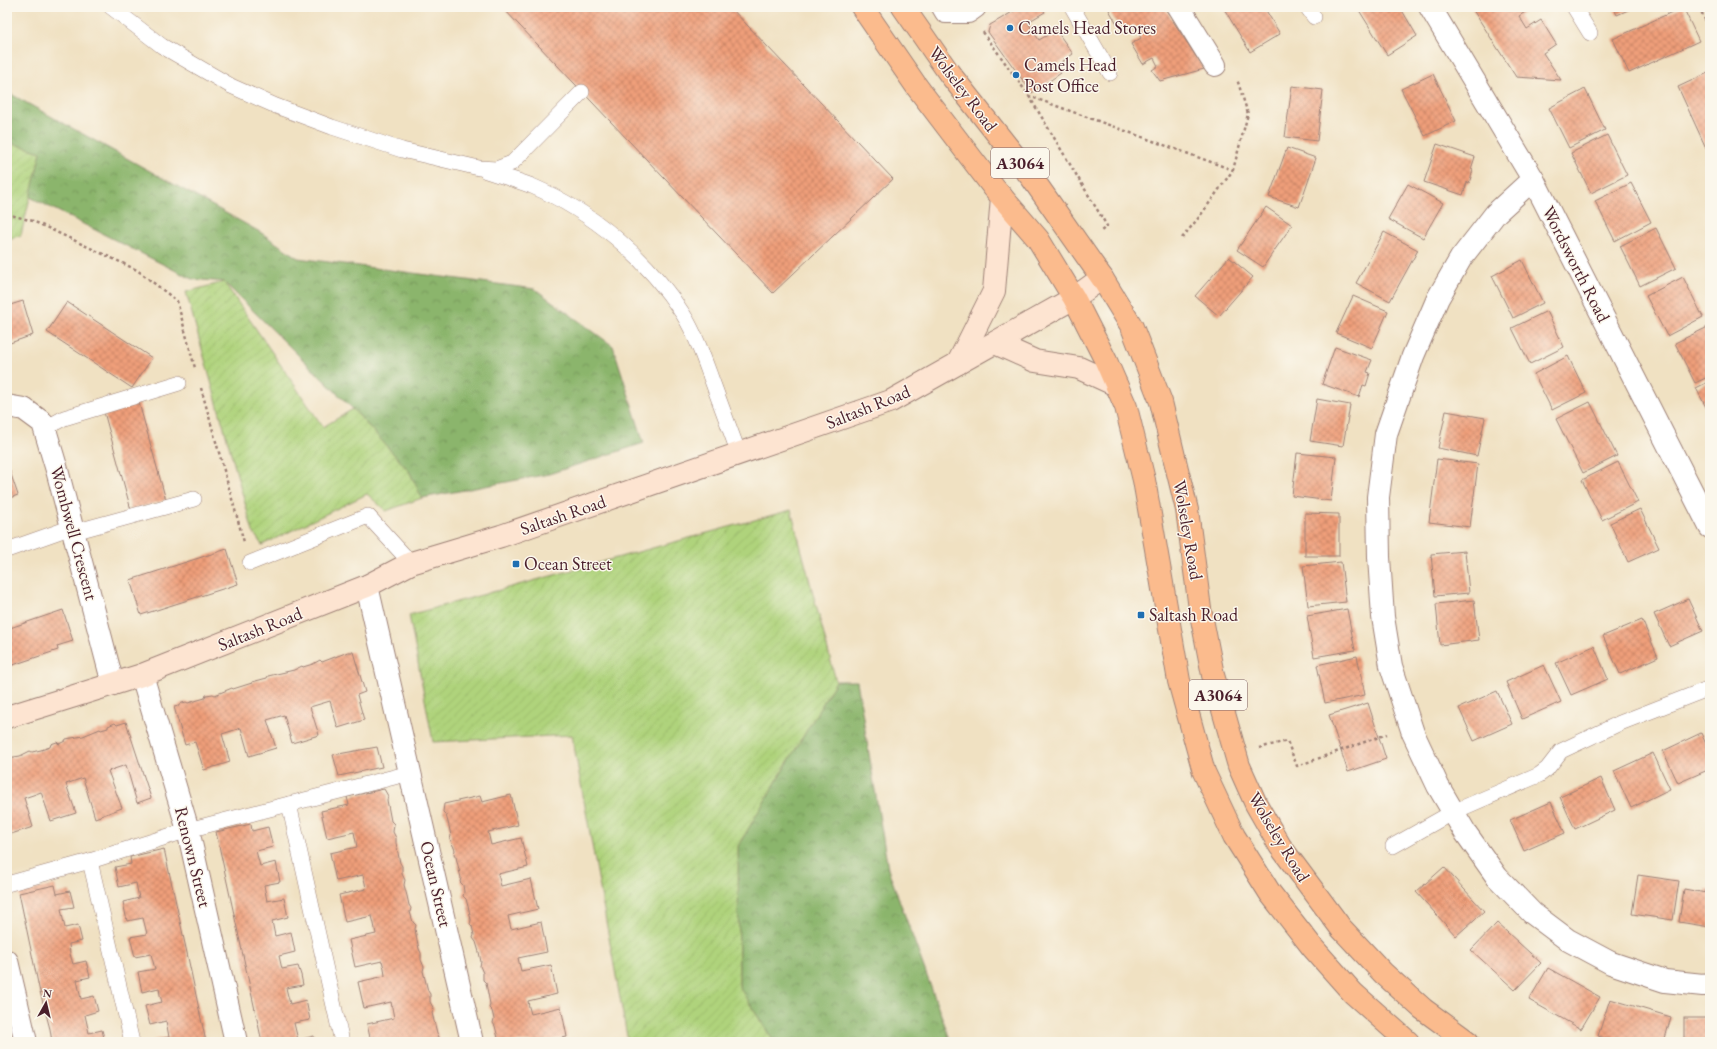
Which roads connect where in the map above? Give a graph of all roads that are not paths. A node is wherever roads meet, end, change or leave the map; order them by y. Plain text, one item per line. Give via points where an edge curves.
1 (111, 7) edge
2 (862, 7) edge
3 (903, 7) edge
4 (943, 7) edge
5 (1072, 7) edge
6 (1179, 7) edge
7 (1430, 7) edge
8 (1574, 7) edge
9 (972, 9) edge
10 (1590, 33) dead end
11 (1216, 65) road end
12 (1110, 73) dead end
13 (582, 92) dead end
14 (480, 168) junction
15 (1533, 180) junction
16 (1002, 197) junction
17 (1102, 278) junction
18 (1074, 298) junction
19 (995, 342) junction
20 (958, 363) junction
21 (179, 383) dead end
22 (1116, 385) junction
23 (7, 406) edge
24 (44, 429) junction
25 (739, 454) junction
26 (194, 499) dead end
27 (1710, 527) edge
28 (73, 530) junction
29 (7, 550) edge
30 (250, 563) road end
31 (411, 563) junction
32 (368, 586) junction
33 (142, 675) junction
34 (113, 684) junction
35 (1710, 688) edge
36 (7, 717) edge
37 (410, 773) junction
38 (289, 804) junction
39 (1453, 812) junction
40 (188, 830) junction
41 (1393, 846) dead end
42 (90, 861) junction
43 (7, 884) edge
44 (7, 961) edge
45 (1710, 984) edge
46 (26, 1042) edge
47 (132, 1042) edge
48 (236, 1042) edge
49 (342, 1042) edge
50 (472, 1042) edge
51 (1408, 1042) edge
52 (1468, 1042) edge

1 - 14 lane via 162,46 231,86 276,106 402,150
2 - 16 main road, Wolseley Road / A3064 via 917,87
3 - 17 main road, Wolseley Road / A3064 via 949,73 1032,178
4 - 9 street via 946,12
5 - 12 lane
6 - 11 street
7 - 15 street, Wordsworth Road
8 - 10 lane
13 - 14 lane via 512,163 496,169
14 - 25 lane via 532,186 571,206 602,227 644,264 683,315 702,354
15 - 27 street, Wordsworth Road
15 - 39 street via 1496,213 1461,258 1438,298 1413,356 1386,434 1378,497 1383,617 1391,666 1411,726 1438,786
16 - 18 main road, Wolseley Road / A3064 via 1038,239
16 - 20 main road via 994,291
17 - 18 main road, Saltash Road
17 - 52 main road, Wolseley Road / A3064 via 1132,327 1160,402 1186,510 1200,609 1213,675 1235,754 1256,804 1280,846 1341,928 1383,973 1423,1009
18 - 19 main road, Saltash Road
18 - 22 main road, Wolseley Road / A3064
19 - 20 main road, Saltash Road
19 - 22 main road via 1035,361 1079,368
20 - 25 main road, Saltash Road via 891,402
21 - 24 lane via 64,418
22 - 51 main road, Wolseley Road / A3064 via 1126,407 1144,480 1179,681 1204,772 1234,836 1270,893 1313,948 1353,993
23 - 24 street, Wombwell Crescent via 24,409 43,423
24 - 28 street, Wombwell Crescent
25 - 31 main road, Saltash Road via 501,536
26 - 28 lane
28 - 29 lane
28 - 34 street, Wombwell Crescent
30 - 31 lane via 368,516
31 - 32 main road, Saltash Road
32 - 33 main road, Saltash Road
32 - 37 street, Ocean Street
33 - 34 main road, Saltash Road
33 - 40 street, Renown Street
34 - 36 main road, Saltash Road
35 - 39 lane via 1620,723 1561,751 1539,775
37 - 38 lane
37 - 50 street, Ocean Street
38 - 40 lane
38 - 49 lane
39 - 41 lane
39 - 45 street via 1497,877 1532,913 1568,940 1611,963 1665,981
40 - 42 lane
40 - 48 street, Renown Street
42 - 43 lane
42 - 47 lane
44 - 46 street

